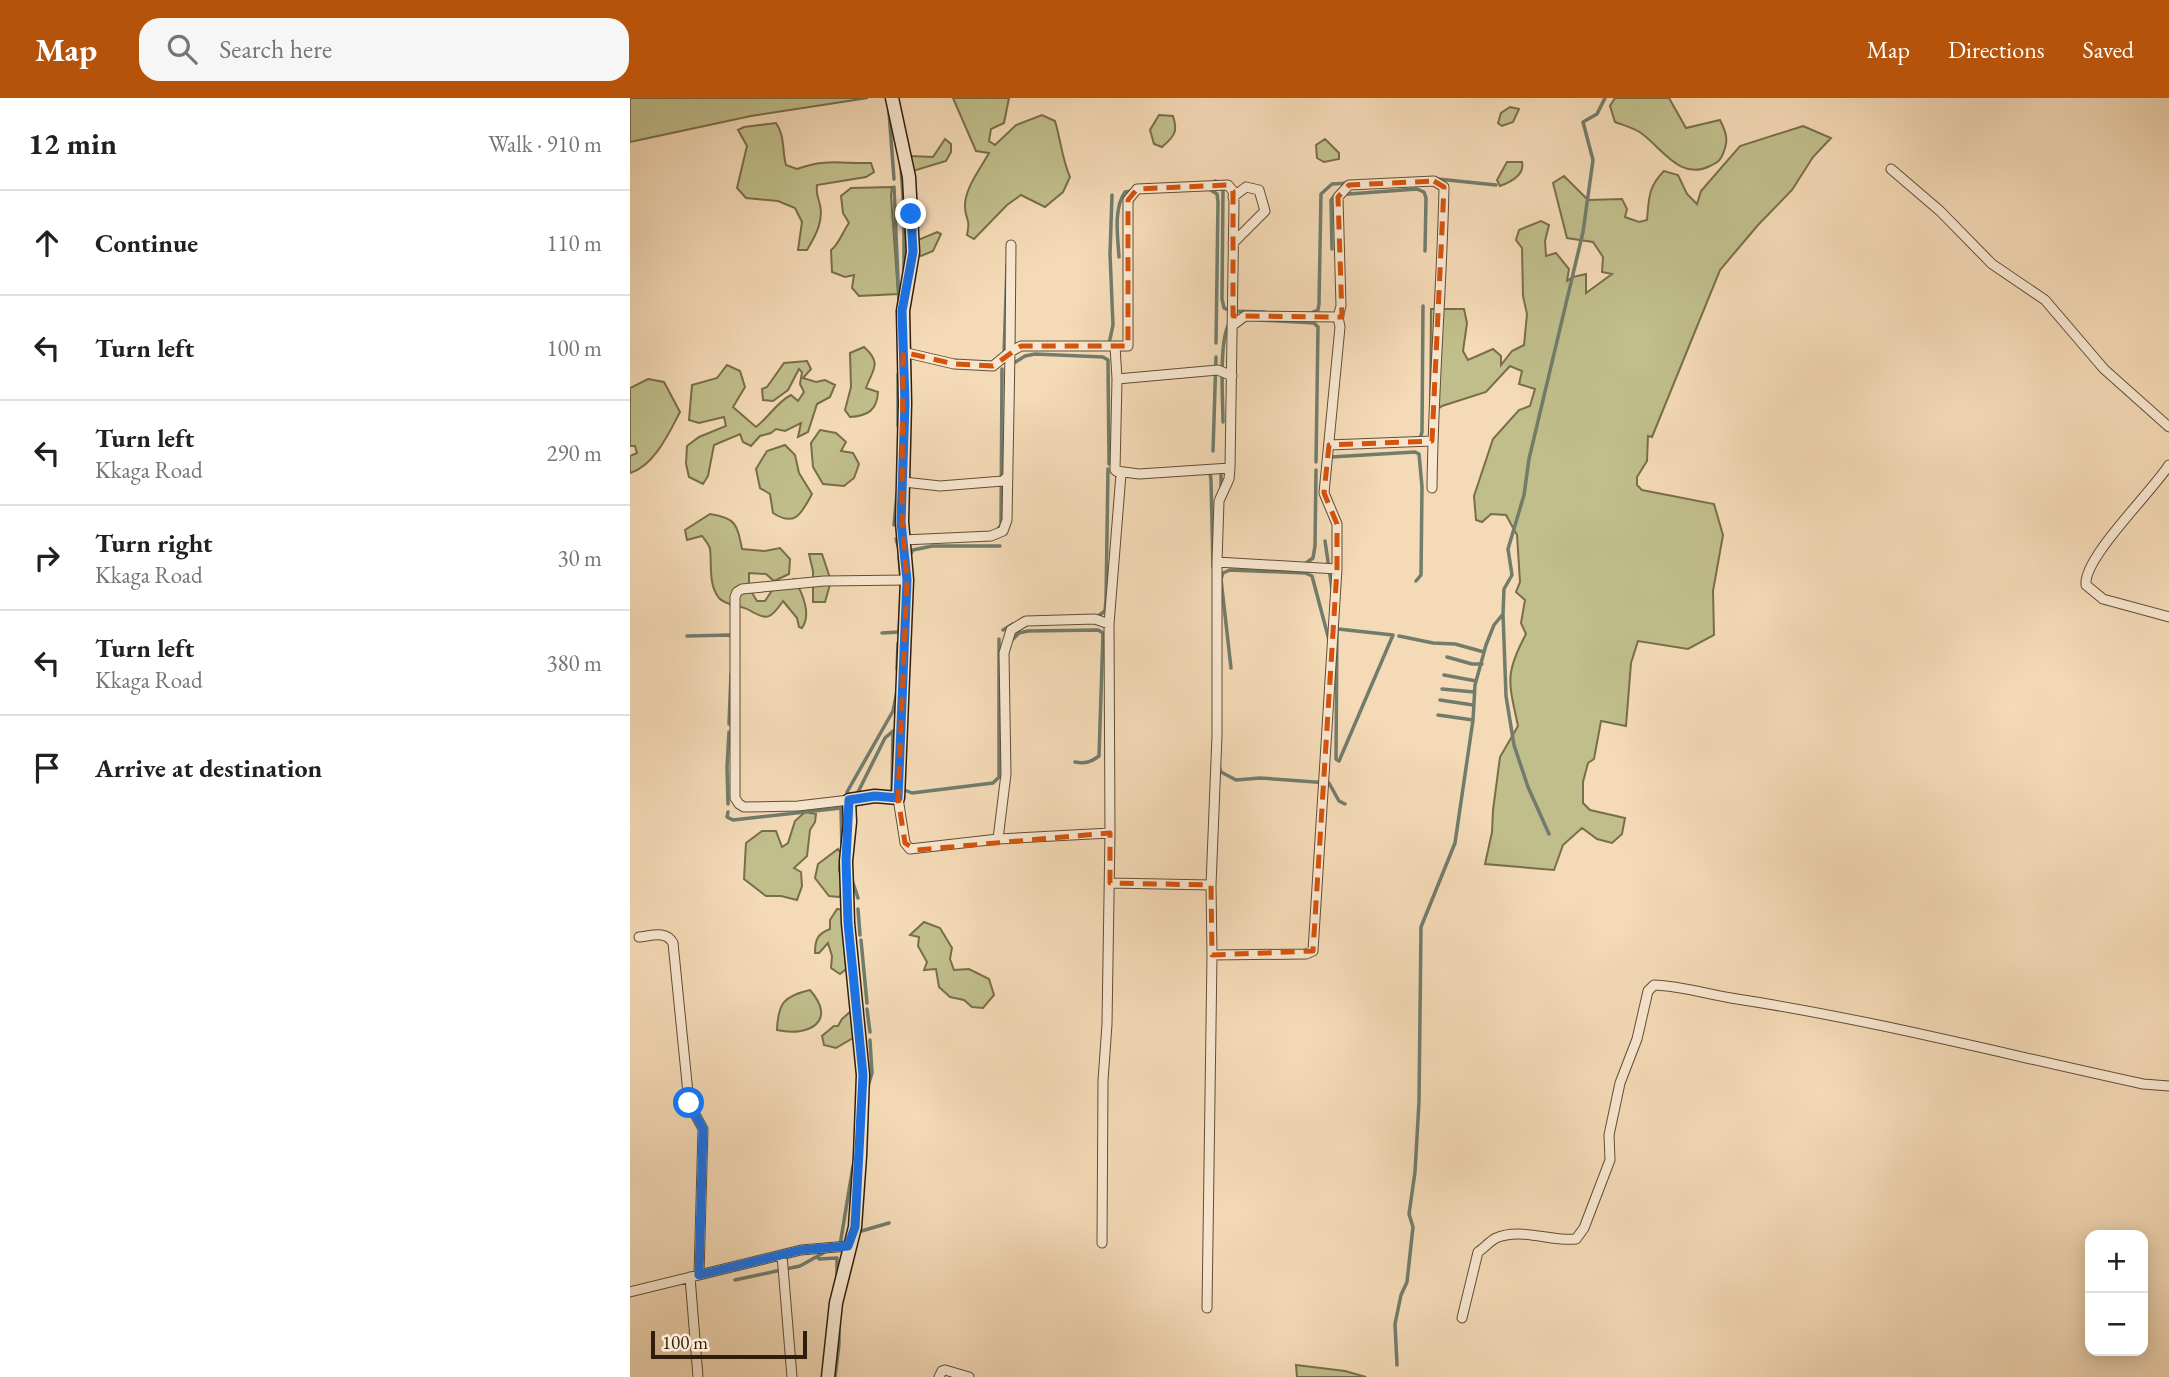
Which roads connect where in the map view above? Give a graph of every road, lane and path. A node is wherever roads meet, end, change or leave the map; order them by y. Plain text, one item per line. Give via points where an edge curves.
1 (892, 98) edge
2 (1891, 169) dead end
3 (1233, 197) junction
4 (1233, 243) junction
5 (1011, 245) dead end
6 (1233, 307) junction
7 (1245, 316) junction
8 (1338, 317) junction
9 (1233, 326) junction
10 (1115, 346) junction
11 (903, 352) junction
12 (1010, 352) junction
13 (1232, 376) junction
14 (1117, 379) junction
15 (2169, 427) edge
16 (1432, 441) junction
17 (1329, 445) junction
18 (2169, 465) edge
19 (1230, 468) junction
20 (1115, 470) junction
21 (1008, 476) junction
22 (904, 482) junction
23 (1432, 488) dead end
24 (903, 540) junction
25 (1217, 562) junction
26 (1337, 569) junction
27 (907, 580) junction
28 (2169, 617) edge
29 (1109, 624) junction
30 (898, 798) junction
31 (849, 800) junction
32 (1110, 833) junction
33 (998, 839) junction
34 (1110, 883) junction
35 (1211, 885) junction
36 (639, 937) dead end
37 (1212, 956) junction
38 (2169, 1086) edge
39 (1102, 1243) dead end
40 (848, 1246) junction
41 (782, 1255) junction
42 (695, 1276) junction
43 (630, 1292) edge
44 (1207, 1308) dead end
45 (1462, 1318) dead end
46 (698, 1377) edge
47 (792, 1377) edge
48 (828, 1377) edge
49 (939, 1377) edge
50 (969, 1377) edge

1 - 11 street via 909,177 913,252 902,311
2 - 15 street via 1992,264 2045,300 2104,369
3 - 4 street
3 - 4 street via 1246,187 1259,190 1265,211
3 - 10 street via 1228,185 1137,188 1128,200 1128,346
4 - 6 street
5 - 12 street
6 - 7 street
6 - 9 street
7 - 8 street
7 - 9 street
8 - 16 street via 1338,197 1349,185 1434,181 1444,187
8 - 17 street
9 - 13 street
10 - 12 street via 1021,346
10 - 14 street
11 - 12 street via 954,364 993,366
11 - 22 street
12 - 21 street
13 - 14 street via 1218,370
13 - 19 street
14 - 20 street
16 - 17 street
16 - 23 street
17 - 26 street via 1324,493 1337,524
18 - 28 street via 2085,577 2086,585 2103,599
19 - 20 street via 1139,474
19 - 25 street via 1219,501
20 - 29 street via 1121,474
21 - 22 street via 1003,481 940,486
21 - 24 street via 1003,531 991,536
22 - 24 street
24 - 27 street
25 - 26 street
25 - 35 street
26 - 37 street via 1313,951
27 - 30 street
27 - 31 street via 801,582 742,589 735,597 735,798 744,807
29 - 32 street
29 - 33 street via 1095,619 1026,621 1012,630 1004,653 1006,774
30 - 31 street
30 - 33 street via 910,849
31 - 40 street via 848,923 863,1075 855,1227
32 - 33 street
32 - 34 street
34 - 35 street
34 - 39 street
35 - 37 street
36 - 42 street via 664,935 673,943 689,1103 703,1129
37 - 44 street
38 - 45 street via 1831,1015 1654,985 1648,991 1620,1083 1609,1135 1610,1160 1584,1228 1576,1239 1561,1241 1514,1234 1497,1238 1478,1252
40 - 41 street
40 - 48 street
41 - 42 street
41 - 47 street
42 - 43 street
42 - 46 street
49 - 50 street via 945,1370

